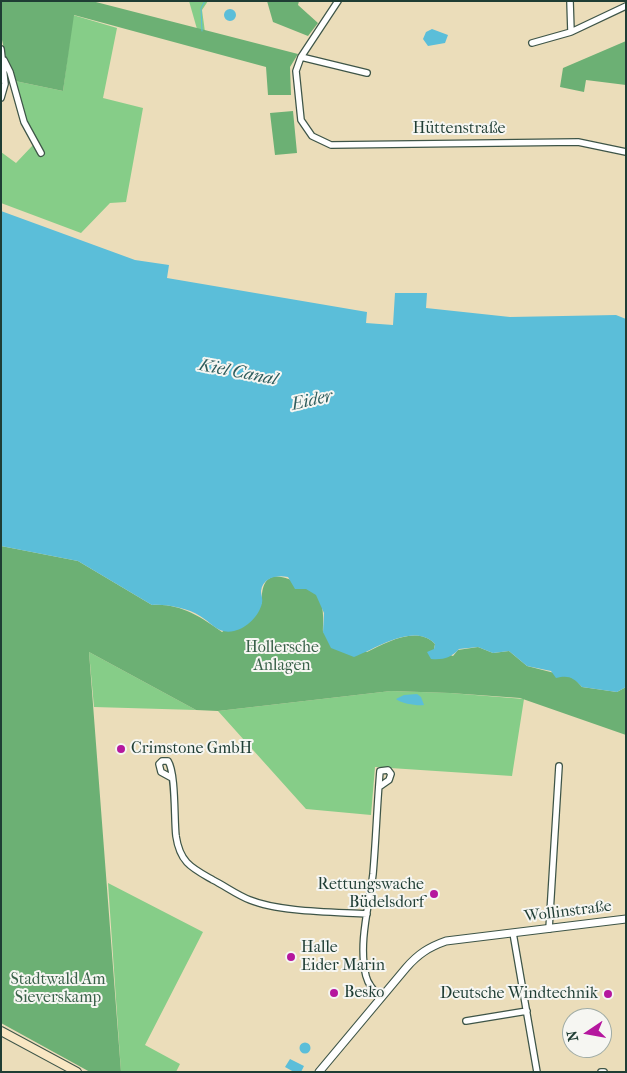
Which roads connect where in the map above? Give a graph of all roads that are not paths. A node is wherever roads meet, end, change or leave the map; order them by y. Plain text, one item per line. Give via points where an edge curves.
1 (338, 1) edge
2 (570, 1) edge
3 (626, 6) edge
4 (571, 32) junction
5 (532, 43) dead end
6 (1, 49) edge
7 (301, 56) junction
8 (4, 60) junction
9 (367, 73) dead end
10 (1, 98) edge
11 (626, 152) edge
12 (41, 153) dead end
13 (559, 766) dead end
14 (172, 778) dead end
15 (379, 787) dead end
16 (367, 914) junction
17 (626, 919) edge
18 (549, 929) junction
19 (514, 933) junction
20 (381, 998) junction
21 (527, 1011) junction
22 (466, 1021) dead end
23 (1, 1031) edge
24 (77, 1072) edge
25 (319, 1072) edge
26 (537, 1072) edge

1 - 7 street
2 - 4 street
3 - 4 street
4 - 5 street
6 - 8 street
7 - 9 street
7 - 11 street, Hüttenstraße via 296,72 301,120 312,136 330,145 578,142
8 - 10 street via 5,84
8 - 12 street via 24,122
13 - 18 street
14 - 16 street via 176,837 180,855 190,867 250,900 266,905
15 - 16 street
16 - 20 street via 363,958 366,977
17 - 18 street, Wollinstraße
18 - 19 street, Wollinstraße
19 - 20 street, Wollinstraße via 446,941 431,946 416,956
19 - 21 street
20 - 25 street, Wollinstraße
21 - 22 street
21 - 26 street
23 - 24 main road

